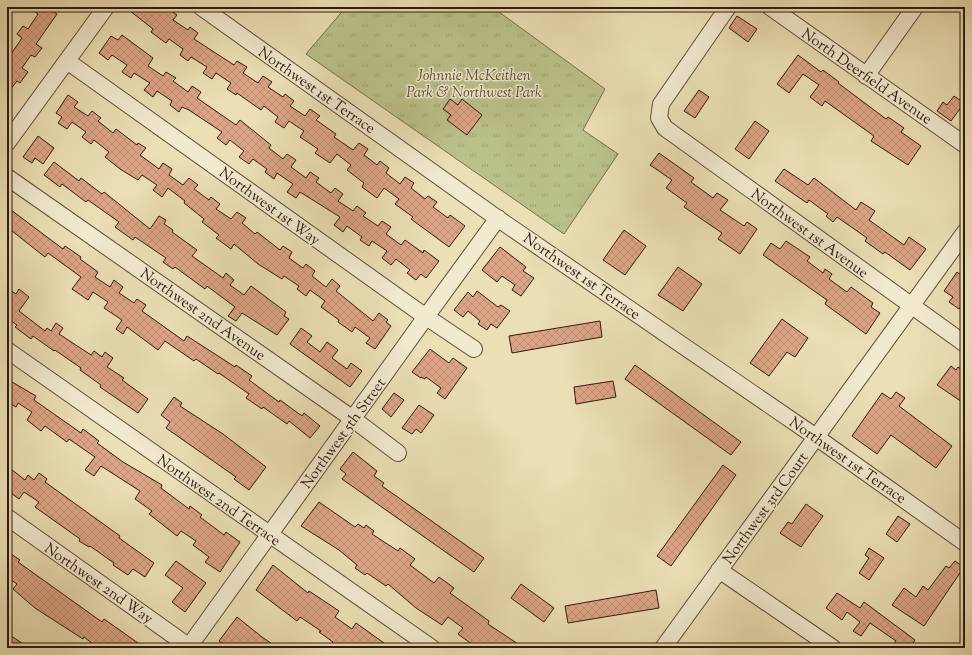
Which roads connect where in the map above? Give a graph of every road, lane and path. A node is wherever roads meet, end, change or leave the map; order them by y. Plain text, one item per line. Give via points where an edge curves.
1 (106, 7) edge
2 (201, 7) edge
3 (728, 7) edge
4 (770, 7) edge
5 (915, 7) edge
6 (67, 61) junction
7 (866, 76) junction
8 (7, 143) edge
9 (965, 145) edge
10 (7, 177) edge
11 (498, 218) junction
12 (965, 232) edge
13 (911, 307) junction
14 (425, 317) junction
15 (965, 344) edge
16 (474, 349) dead end
17 (7, 350) edge
18 (353, 419) junction
19 (816, 437) junction
20 (398, 453) dead end
21 (7, 517) edge
22 (268, 535) junction
23 (965, 543) edge
24 (720, 570) junction
25 (190, 648) edge
26 (432, 648) edge
27 (663, 648) edge
28 (832, 648) edge

1 - 6 street
2 - 11 street, Northwest 1st Terrace
3 - 13 street, Northwest 1st Avenue via 661,104 658,118 665,128
4 - 7 street, North Deerfield Avenue
5 - 7 street
6 - 8 street
6 - 14 street, Northwest 1st Way
7 - 9 street, North Deerfield Avenue
10 - 18 street, Northwest 2nd Avenue
11 - 14 street, Northwest 5th Street
11 - 19 street, Northwest 1st Terrace
12 - 13 street, Northwest 3rd Court
13 - 15 street, Northwest 1st Avenue
13 - 19 street, Northwest 3rd Court
14 - 16 street, Northwest 1st Way
14 - 18 street, Northwest 5th Street
17 - 22 street, Northwest 2nd Terrace
18 - 20 street, Northwest 2nd Avenue
18 - 22 street, Northwest 5th Street
19 - 23 street, Northwest 1st Terrace
19 - 24 street, Northwest 3rd Court
21 - 25 street, Northwest 2nd Way
22 - 25 street, Northwest 5th Street
22 - 26 street, Northwest 2nd Terrace
24 - 27 street, Northwest 3rd Court
24 - 28 street

